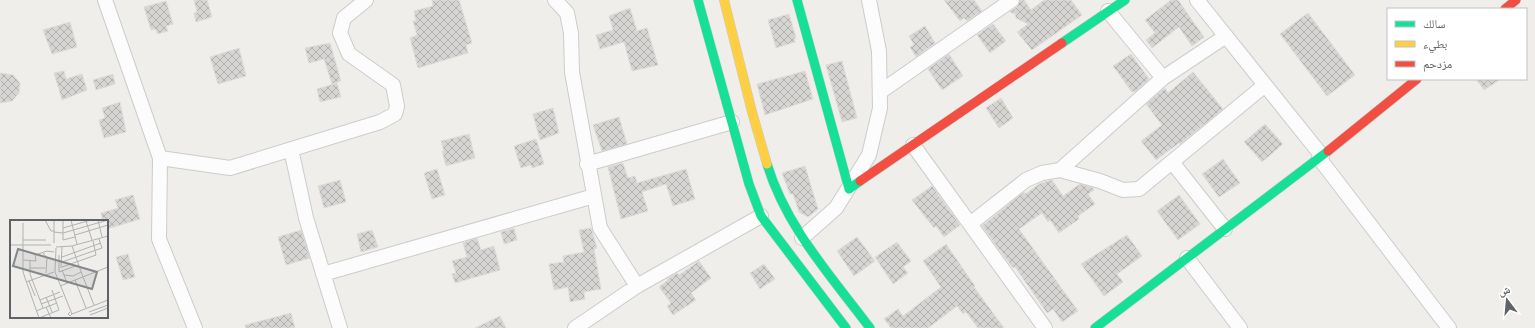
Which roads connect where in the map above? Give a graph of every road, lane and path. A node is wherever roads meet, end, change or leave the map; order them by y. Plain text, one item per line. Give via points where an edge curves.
1 (105, 0) edge
2 (366, 0) edge
3 (555, 0) edge
4 (698, 0) edge
5 (724, 0) edge
6 (798, 0) edge
7 (869, 0) edge
8 (1012, 0) edge
9 (1125, 0) edge
10 (1197, 0) edge
11 (1516, 0) edge
12 (1506, 8) edge
13 (1108, 11) junction
14 (1226, 36) junction
15 (1162, 78) junction
16 (1416, 80) edge
17 (1265, 85) junction
18 (880, 92) junction
19 (732, 122) junction
20 (913, 145) junction
21 (291, 149) junction
22 (1320, 157) junction
23 (160, 158) junction
24 (1172, 162) junction
25 (587, 164) junction
26 (1060, 170) junction
27 (849, 189) junction
28 (594, 196) junction
29 (761, 216) junction
30 (970, 224) junction
31 (1225, 229) junction
32 (802, 238) junction
33 (1187, 258) junction
34 (323, 274) junction
35 (637, 286) junction
36 (195, 328) edge
37 (340, 328) edge
38 (575, 328) edge
39 (846, 328) edge
40 (870, 328) edge
41 (1046, 328) edge
42 (1095, 328) edge
43 (1240, 328) edge
44 (1449, 328) edge

1 - 23 street
2 - 21 street via 344,18 340,32 349,54 393,85 397,106 395,114 380,122
3 - 25 street via 567,13 571,33 572,72
4 - 19 street
5 - 32 street via 770,173 784,209
6 - 27 street
7 - 18 street via 879,51
8 - 18 street
9 - 13 street
10 - 14 street
11 - 12 street
13 - 15 street
13 - 20 street
14 - 15 street
14 - 17 street
15 - 26 street
16 - 22 street
17 - 22 street
17 - 24 street
18 - 27 street via 880,108 869,155
19 - 25 street
19 - 29 street via 749,184
20 - 27 street
20 - 30 street
21 - 23 street via 230,168
21 - 34 street via 306,218
22 - 31 street
22 - 44 street
23 - 36 street via 159,239
24 - 26 street via 1139,189 1123,190
24 - 31 street
25 - 28 street
26 - 30 street via 1042,173 1026,180
27 - 32 street via 836,208
28 - 34 street
28 - 35 street via 600,228
29 - 35 street
29 - 39 street
30 - 41 street
31 - 33 street
32 - 40 street
33 - 42 street
33 - 43 street
34 - 37 street
35 - 38 street

